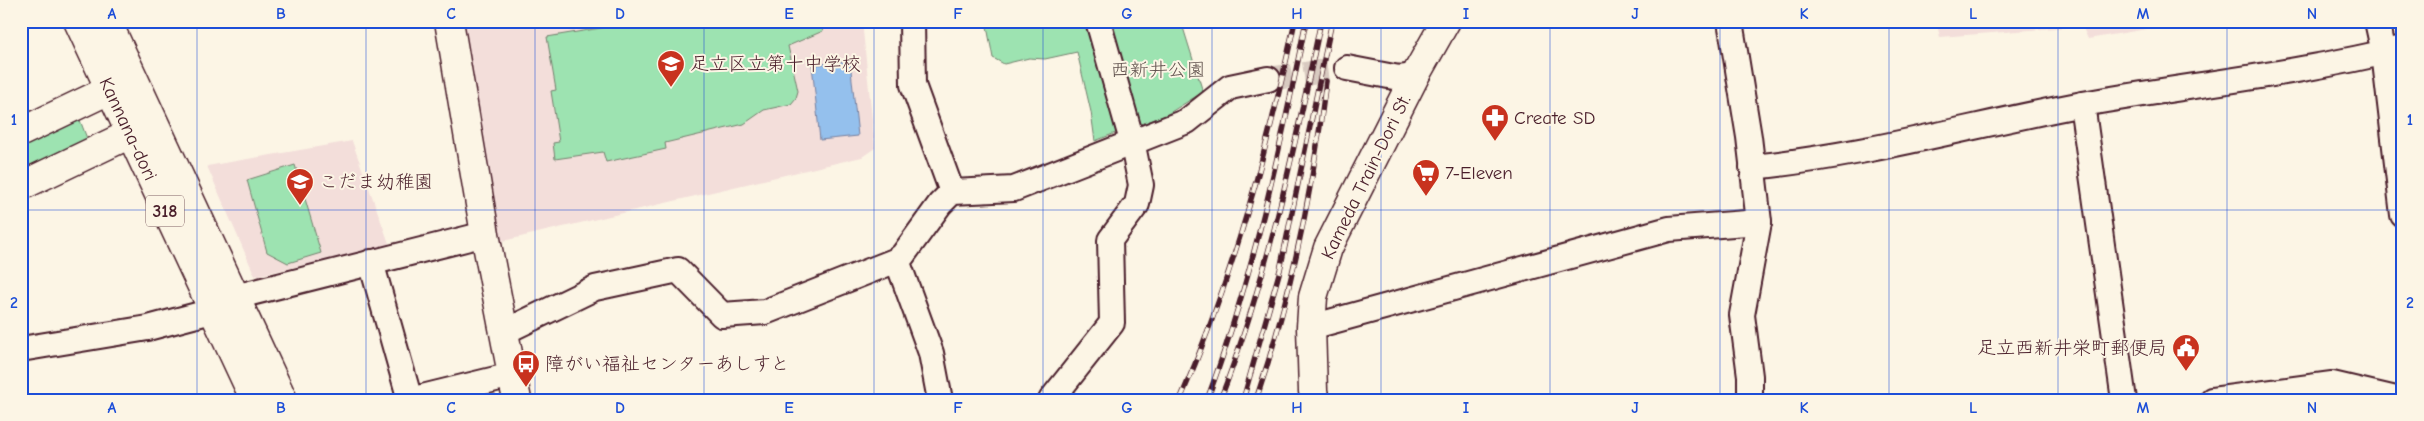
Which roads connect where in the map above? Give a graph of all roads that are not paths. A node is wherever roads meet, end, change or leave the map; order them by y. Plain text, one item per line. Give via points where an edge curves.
1 (78, 21) edge
2 (107, 21) edge
3 (449, 21) edge
4 (912, 21) edge
5 (1098, 21) edge
6 (1446, 21) edge
7 (1730, 21) edge
8 (2377, 21) edge
9 (2394, 50) edge
10 (1347, 68) tunnel mouth
11 (1415, 76) junction
12 (134, 78) junction
13 (1268, 78) tunnel mouth
14 (109, 89) junction
15 (2082, 104) junction
16 (155, 122) junction
17 (21, 132) edge
18 (130, 134) junction
19 (1132, 140) junction
20 (1752, 167) junction
21 (21, 186) edge
22 (952, 192) junction
23 (2403, 215) edge
24 (1759, 222) junction
25 (485, 234) junction
26 (897, 260) junction
27 (371, 262) junction
28 (235, 297) junction
29 (212, 311) junction
30 (1311, 327) junction
31 (504, 332) junction
32 (21, 349) edge
33 (515, 387) edge
34 (254, 400) edge
35 (283, 400) edge
36 (410, 400) edge
37 (940, 400) edge
38 (1051, 400) edge
39 (1315, 400) edge
40 (1750, 400) edge
41 (2124, 400) edge
42 (2212, 400) edge
43 (2400, 400) edge

1 - 14 street, Kannana-dori / 318
2 - 12 street, Kannana-dori / 318
3 - 25 street
4 - 22 street via 913,85
5 - 19 street
6 - 11 street, Kameda Train-Dori St.
7 - 20 street
8 - 9 street
9 - 15 street
9 - 23 street
10 - 11 street via 1400,78
11 - 30 street, Kameda Train-Dori St. via 1328,248 1313,297
12 - 14 street
12 - 16 street, Kannana-dori / 318
13 - 19 street via 1230,87 1187,120
14 - 17 street
14 - 18 street, Kannana-dori / 318
15 - 20 street via 1888,146
15 - 41 street
16 - 18 street
16 - 28 street, Kannana-dori / 318
18 - 21 street
18 - 29 street, Kannana-dori / 318
19 - 22 street via 1014,189
19 - 38 street via 1141,185 1137,204 1110,240 1112,323
20 - 24 street
22 - 26 street
24 - 30 street via 1669,229
24 - 40 street via 1742,315
25 - 27 street
25 - 31 street
26 - 31 street via 765,312 722,315 678,270 595,288
26 - 37 street via 931,353
27 - 28 street
27 - 36 street
28 - 35 street, Kannana-dori / 318
29 - 32 street via 148,328
29 - 34 street, Kannana-dori / 318
30 - 39 street, Kameda Train-Dori St.
31 - 33 street
33 - 36 street
42 - 43 street via 2332,384

